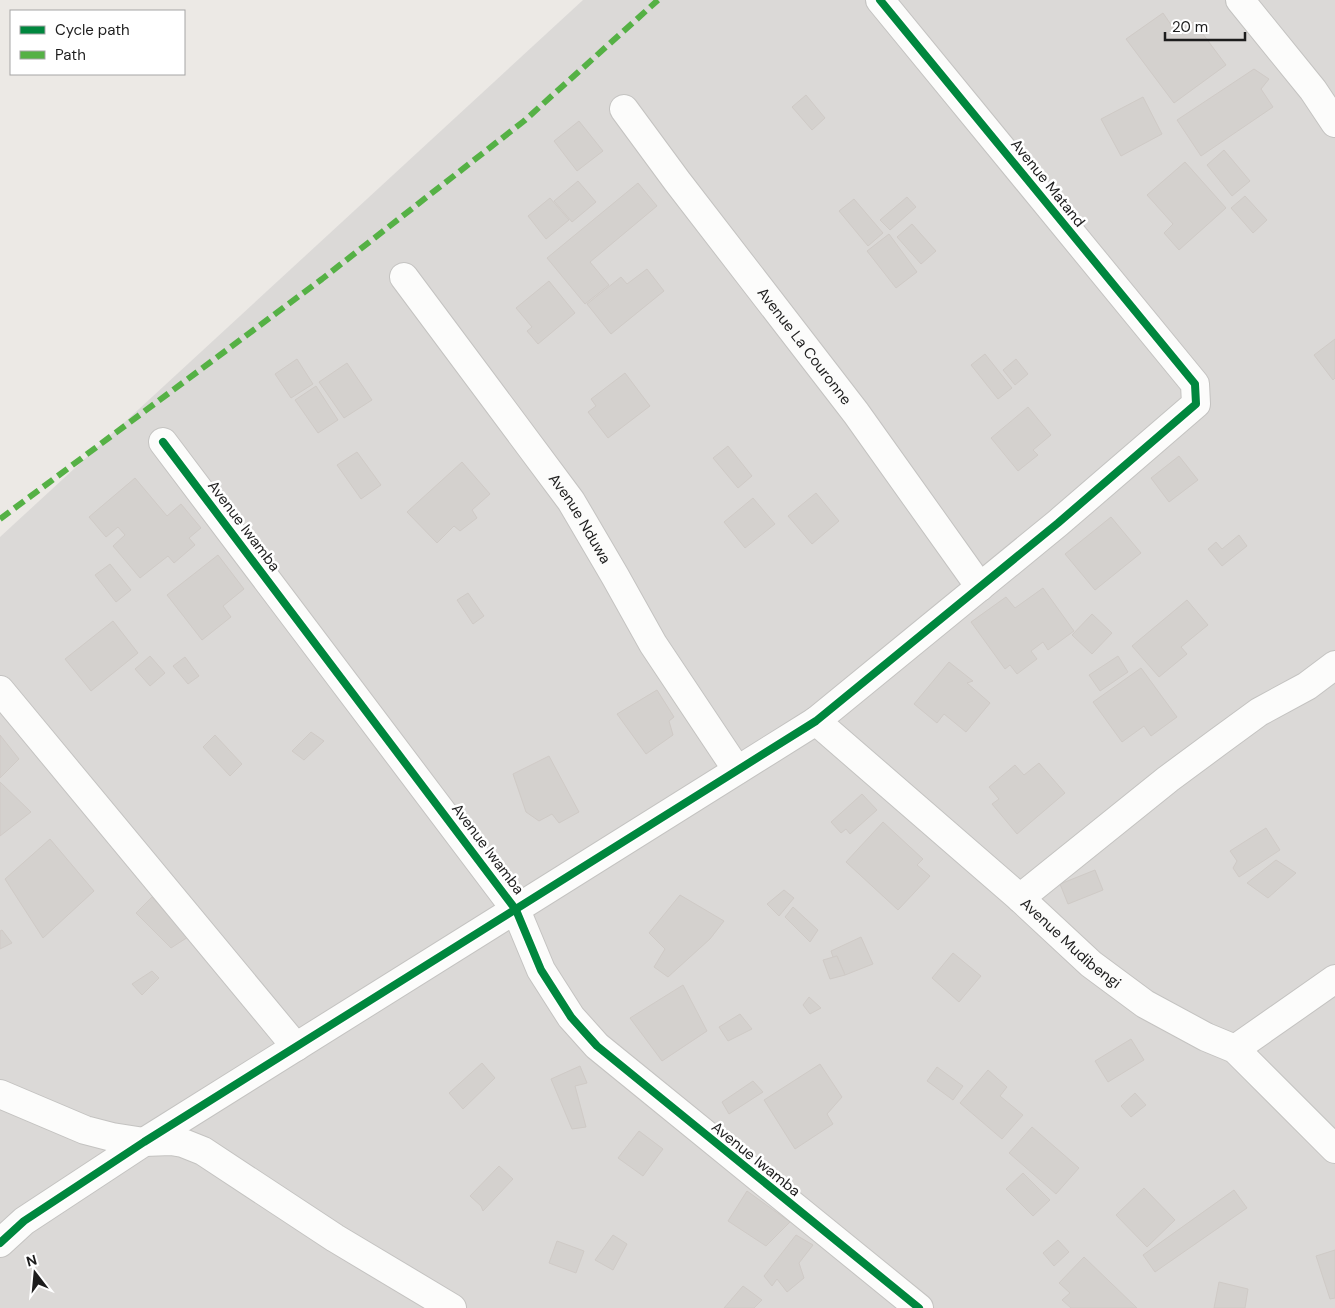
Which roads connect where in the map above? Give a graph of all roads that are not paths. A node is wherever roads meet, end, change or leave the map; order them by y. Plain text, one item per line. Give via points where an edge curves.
1 (880, 0) edge
2 (1240, 0) edge
3 (624, 109) dead end
4 (1335, 124) edge
5 (404, 277) dead end
6 (163, 442) dead end
7 (980, 587) junction
8 (1335, 665) edge
9 (0, 690) edge
10 (816, 721) junction
11 (737, 770) junction
12 (1020, 898) junction
13 (516, 910) junction
14 (1335, 979) edge
15 (296, 1047) junction
16 (1236, 1049) junction
17 (0, 1094) edge
18 (144, 1142) junction
19 (1335, 1149) edge
20 (0, 1243) edge
21 (452, 1308) edge
22 (919, 1308) edge

1 - 7 street, Avenue Matand via 1195,384 1196,404
2 - 4 street via 1313,90
3 - 7 street, Avenue La Couronne via 856,413
5 - 11 street, Avenue Nduwa via 571,501 653,644
6 - 13 street, Avenue Iwamba
7 - 10 street
8 - 12 street via 1307,686 1259,712 1218,742
9 - 15 street
10 - 11 street
10 - 12 street, Avenue Mudibengi
11 - 13 street
12 - 16 street, Avenue Mudibengi via 1091,964 1145,1004 1206,1037
13 - 15 street
13 - 22 street, Avenue Iwamba via 541,970 571,1017 597,1046
14 - 16 street
15 - 18 street
16 - 19 street, Avenue Mudibengi
17 - 18 street via 85,1130
18 - 20 street via 24,1221
18 - 21 street via 171,1141 203,1151 335,1238

